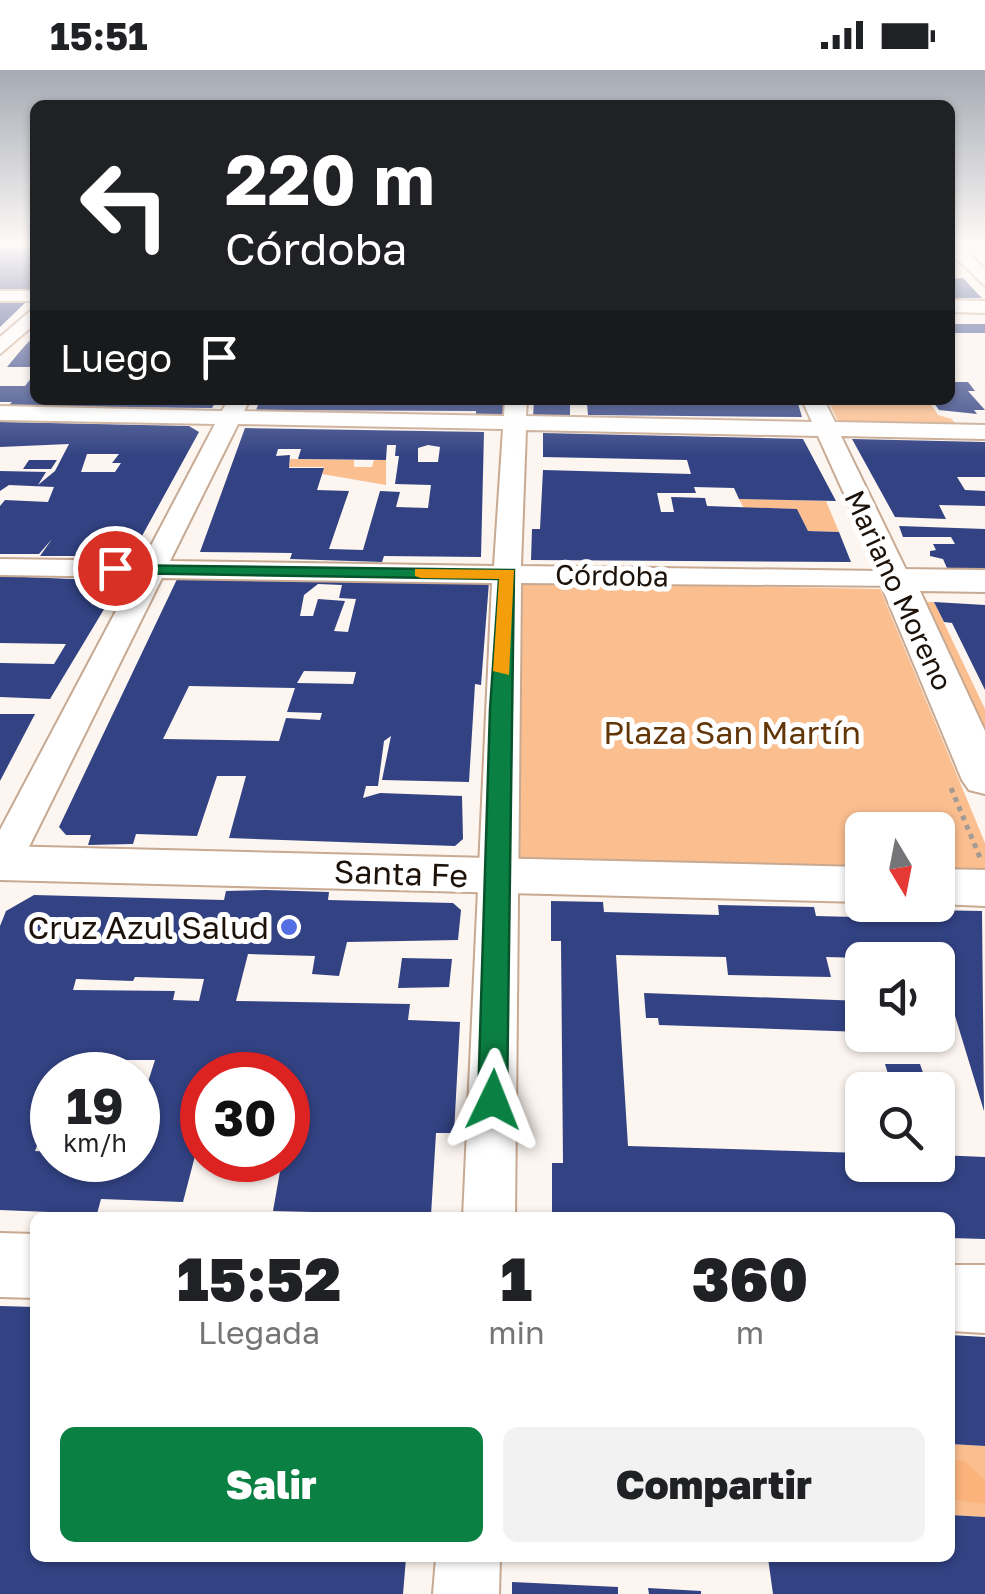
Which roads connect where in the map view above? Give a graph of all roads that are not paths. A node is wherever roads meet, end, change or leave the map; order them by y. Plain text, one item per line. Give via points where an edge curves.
1 (30, 317) edge
2 (0, 348) edge
3 (815, 405) edge
4 (234, 409) edge
5 (516, 411) edge
6 (0, 413) edge
7 (824, 428) junction
8 (985, 432) edge
9 (0, 566) edge
10 (153, 569) junction
11 (508, 574) junction
12 (897, 580) junction
13 (985, 581) edge
14 (985, 780) edge
15 (1, 864) edge
16 (500, 876) junction
17 (845, 885) edge
18 (955, 887) edge
19 (985, 888) edge
20 (489, 1212) edge
21 (0, 1265) edge
22 (30, 1266) edge
23 (955, 1298) edge
24 (985, 1299) edge
25 (468, 1562) edge
26 (466, 1594) edge

1 - 2 street
3 - 7 street, Mariano Moreno
4 - 5 street
4 - 6 street
4 - 10 street
5 - 7 street
5 - 11 street
7 - 8 street
7 - 12 street, Mariano Moreno
9 - 10 street, Córdoba
10 - 11 street, Córdoba
10 - 15 street
11 - 12 street, Córdoba
11 - 16 street
12 - 13 main road, Córdoba
12 - 14 main road, Mariano Moreno
15 - 16 main road, Santa Fe
16 - 17 main road, Santa Fe
16 - 20 street
18 - 19 main road
21 - 22 main road
23 - 24 main road
25 - 26 street

